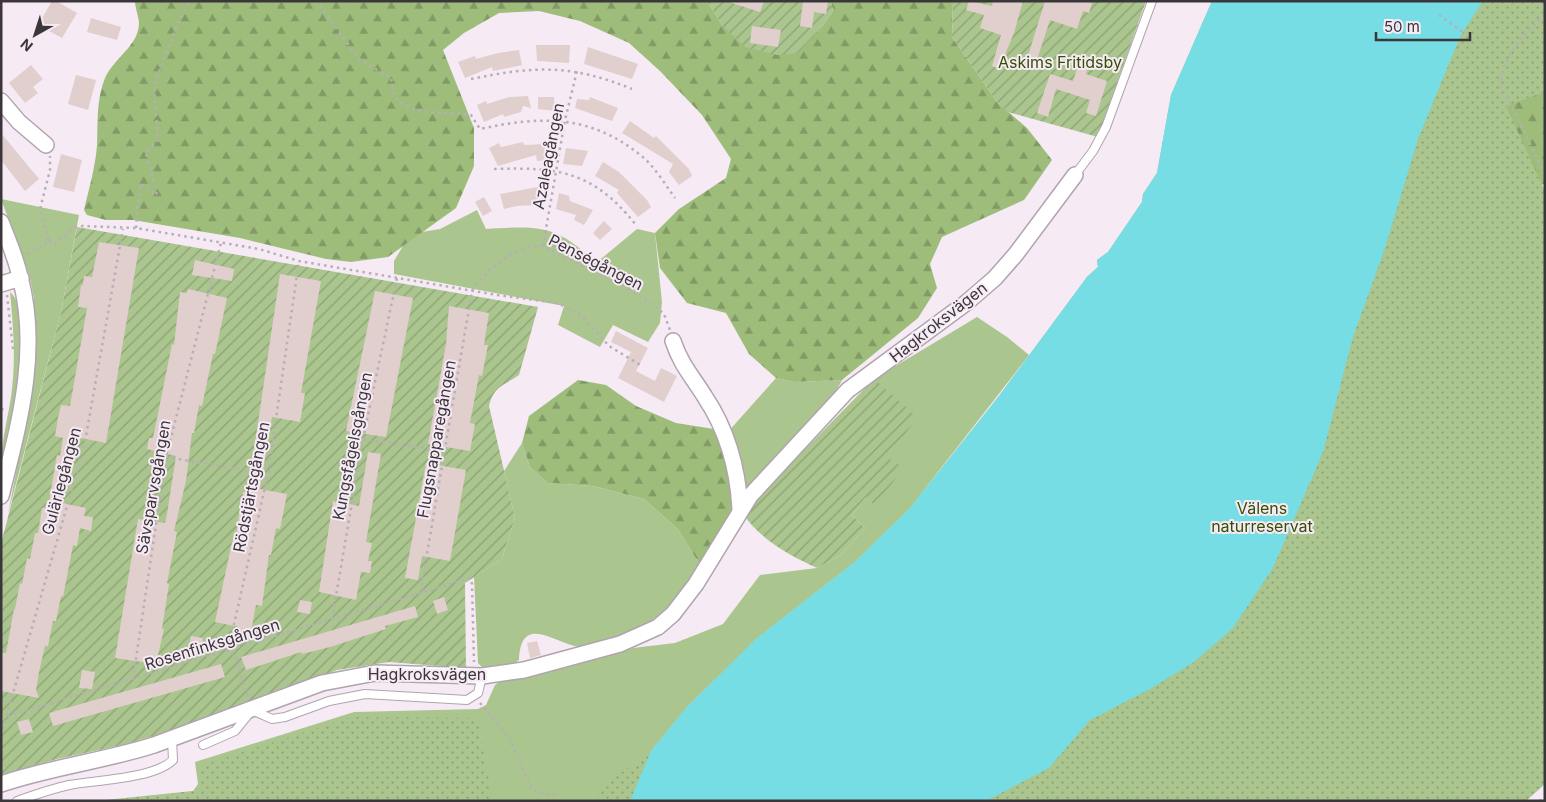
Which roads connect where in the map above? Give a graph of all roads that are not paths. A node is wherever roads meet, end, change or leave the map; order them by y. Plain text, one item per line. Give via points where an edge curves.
1 (1152, 1) edge
2 (1, 101) edge
3 (46, 146) road end
4 (1075, 175) joint
5 (1, 222) edge
6 (21, 278) junction
7 (3, 284) edge
8 (673, 341) road end
9 (2, 493) edge
10 (740, 509) junction
11 (478, 676) junction
12 (252, 710) junction
13 (172, 739) junction
14 (204, 745) dead end
15 (1, 784) edge
16 (17, 801) edge

1 - 4 lane, Hagkroksvägen via 1106,127 1098,144
2 - 3 street
4 - 10 street, Hagkroksvägen via 995,278 848,390
5 - 6 street
6 - 7 street
6 - 9 street via 28,332 28,364 21,412
8 - 10 street via 681,363 706,398 727,443 735,465
10 - 11 street, Hagkroksvägen via 696,584 674,614 658,627 620,644 562,661
11 - 12 street, Hagkroksvägen via 360,674 322,683
11 - 12 lane via 480,686 474,697 467,700 365,694 329,701 272,719
12 - 13 street, Hagkroksvägen
12 - 14 lane via 236,731
13 - 15 street, Hagkroksvägen via 129,753 56,767
13 - 16 lane via 174,760 156,770 61,787

